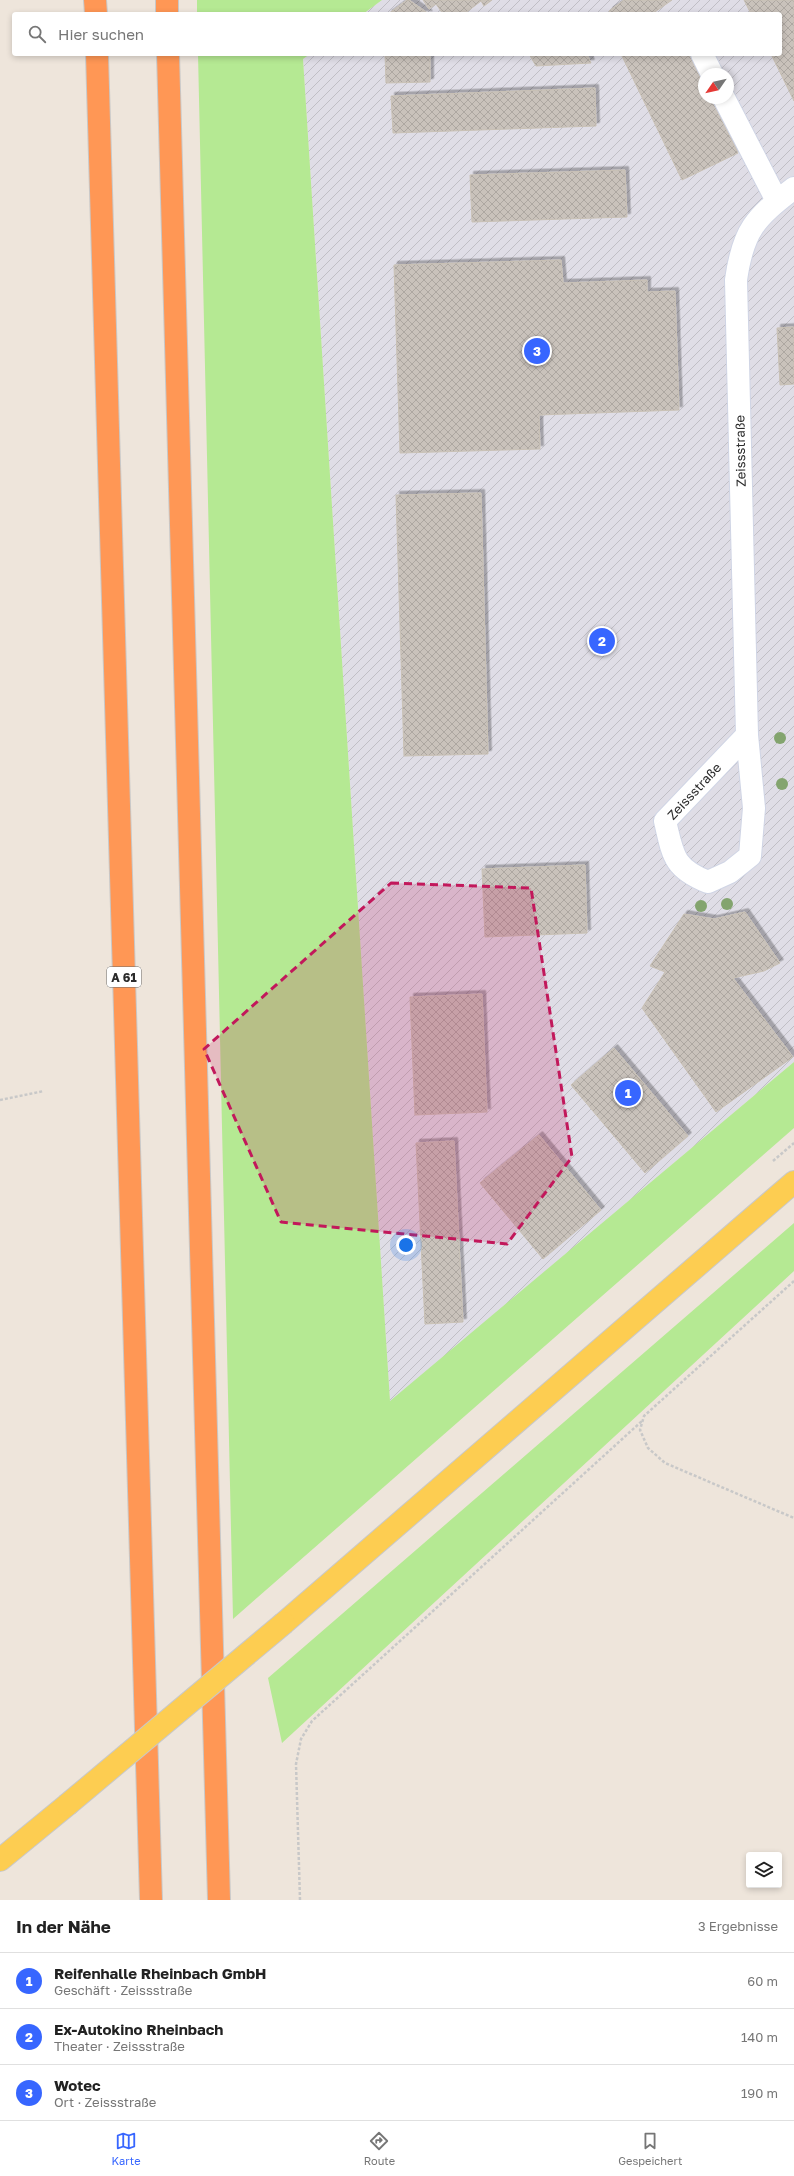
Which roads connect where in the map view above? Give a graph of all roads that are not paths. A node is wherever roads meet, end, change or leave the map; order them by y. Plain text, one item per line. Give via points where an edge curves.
1 (96, 0) edge
2 (167, 0) edge
3 (96, 12) edge
4 (167, 12) edge
5 (97, 56) edge
6 (168, 56) edge
7 (703, 56) edge
8 (709, 68) edge
9 (727, 104) edge
10 (794, 188) edge
11 (776, 201) junction
12 (747, 735) junction
13 (794, 1182) edge
14 (0, 1860) edge
15 (151, 1900) edge
16 (219, 1900) edge

1 - 3 highway
2 - 4 highway
5 - 15 highway, A 61
6 - 16 highway
7 - 8 street
9 - 11 street
10 - 11 street, Zeissstraße
11 - 12 street, Zeissstraße via 760,216 748,234 739,257 736,280
12 - 12 street, Zeissstraße via 665,821 680,866 693,876 708,882 730,872 750,856 754,808
13 - 14 main road, bridge via 284,1623

